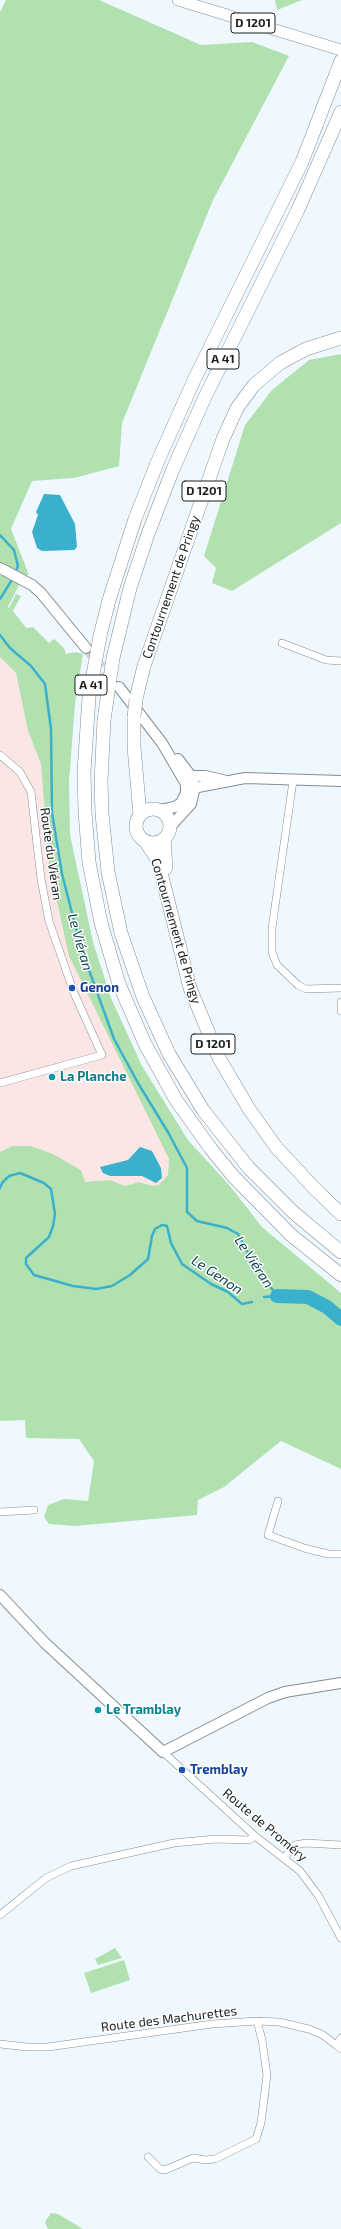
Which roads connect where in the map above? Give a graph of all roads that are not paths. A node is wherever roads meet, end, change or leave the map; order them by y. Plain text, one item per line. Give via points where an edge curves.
1 (178, 0) edge
2 (341, 50) edge
3 (341, 61) edge
4 (341, 112) edge
5 (341, 338) edge
6 (4, 570) edge
7 (282, 643) dead end
8 (86, 648) tunnel mouth
9 (341, 661) edge
10 (119, 688) tunnel mouth
11 (0, 755) edge
12 (135, 758) junction
13 (293, 781) junction
14 (341, 781) edge
15 (190, 782) junction
16 (159, 810) junction
17 (140, 815) junction
18 (170, 827) junction
19 (164, 839) junction
20 (146, 842) junction
21 (341, 988) edge
22 (341, 1002) edge
23 (341, 1011) edge
24 (0, 1082) edge
25 (341, 1205) edge
26 (341, 1214) edge
27 (341, 1252) edge
28 (341, 1275) edge
29 (278, 1501) dead end
30 (34, 1510) dead end
31 (0, 1512) edge
32 (341, 1552) edge
33 (0, 1595) edge
34 (341, 1683) edge
35 (163, 1752) junction
36 (255, 1836) junction
37 (341, 1845) edge
38 (284, 1858) junction
39 (0, 1916) edge
40 (341, 1938) edge
41 (257, 2021) junction
42 (341, 2038) edge
43 (0, 2044) edge
44 (339, 2047) edge
45 (148, 2157) dead end

1 - 2 main road, D 1201
3 - 28 highway, A 41 via 302,162 194,380 135,519 100,636 89,697 84,772 86,833 99,917 120,984 145,1044 180,1106 233,1176 291,1235
4 - 27 highway, A 41 via 297,212 229,346 148,534 130,588 113,658 103,728 101,782 107,864 121,933 143,997 169,1054 203,1110 248,1167 293,1212
5 - 12 highway, Contournement de Pringy / D 1201, bridge via 306,349 280,363 254,385 237,408 223,439 144,666 134,716
6 - 8 street via 44,596
7 - 9 street via 326,660
10 - 15 street
11 - 24 street, Route du Viéran via 20,772 30,792 49,921 74,994 102,1055
12 - 16 highway, Contournement de Pringy / D 1201 via 147,794
12 - 17 highway, Contournement de Pringy / D 1201
13 - 14 street
13 - 15 street via 251,778
13 - 21 street via 272,928 272,952 277,965 298,985 306,989
15 - 16 street via 181,803 172,809
15 - 18 street via 189,807
16 - 17 highway via 147,809
16 - 18 highway, Contournement de Pringy / D 1201 via 167,817
17 - 20 highway, Contournement de Pringy / D 1201 via 136,830
18 - 19 highway, Contournement de Pringy / D 1201
19 - 20 highway, Contournement de Pringy via 156,843
19 - 25 highway, Contournement de Pringy / D 1201 via 165,864 181,935 199,994 218,1041 237,1078 272,1131 299,1164
20 - 26 highway, Contournement de Pringy / D 1201 via 158,861 190,988 219,1058 249,1109 276,1147
22 - 23 street
29 - 32 street via 268,1535 328,1554
30 - 31 street
33 - 35 street, Route de Proméry via 45,1643
34 - 35 street via 285,1692 268,1698
35 - 36 street, Route de Proméry
36 - 38 street, Route de Proméry
36 - 39 street via 249,1840 215,1839 174,1843 71,1866 46,1878
37 - 38 street via 295,1845
38 - 40 street, Route de Proméry via 310,1884
41 - 43 street, Route des Machurettes via 204,2024 48,2047
41 - 44 street, Route des Machurettes via 279,2022 309,2029 323,2035
41 - 45 street via 267,2075 261,2123 256,2139 215,2159 193,2158 165,2170 160,2169
42 - 44 street

